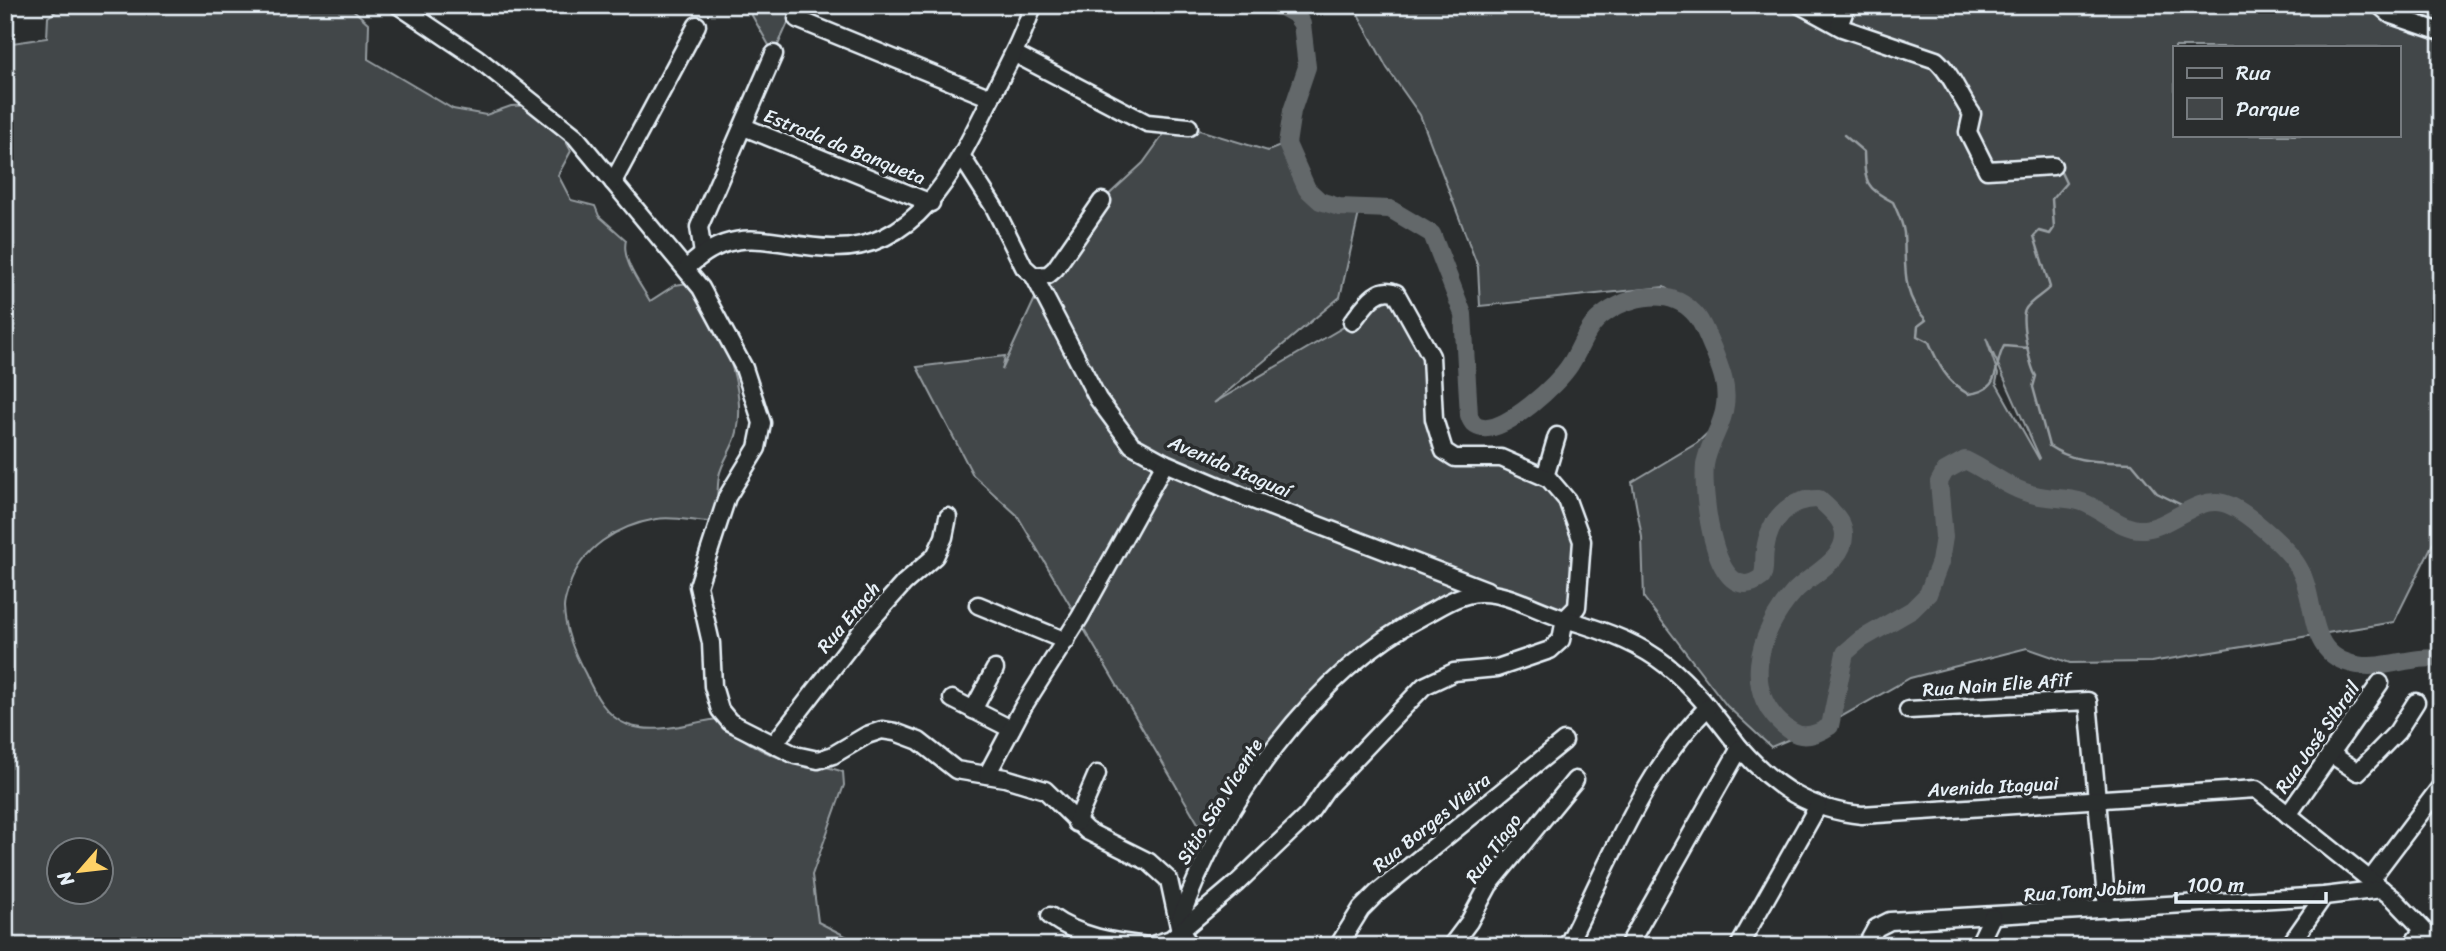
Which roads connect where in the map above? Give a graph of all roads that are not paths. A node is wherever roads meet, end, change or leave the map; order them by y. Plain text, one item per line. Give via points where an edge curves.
1 (398, 5) edge
2 (1033, 5) edge
3 (1800, 5) edge
4 (1847, 5) edge
5 (2379, 5) edge
6 (409, 10) edge
7 (797, 19) dead end
8 (697, 25) dead end
9 (1839, 26) junction
10 (2441, 32) edge
11 (774, 54) dead end
12 (1015, 54) junction
13 (991, 98) junction
14 (744, 127) junction
15 (1189, 127) dead end
16 (962, 157) junction
17 (2053, 166) dead end
18 (613, 182) junction
19 (1102, 201) dead end
20 (931, 203) junction
21 (703, 254) junction
22 (687, 268) junction
23 (1034, 276) junction
24 (1352, 322) dead end
25 (1557, 436) dead end
26 (1165, 463) junction
27 (1545, 477) junction
28 (948, 517) dead end
29 (1496, 594) junction
30 (978, 606) dead end
31 (1565, 619) junction
32 (1066, 641) junction
33 (995, 669) dead end
34 (2379, 683) dead end
35 (952, 699) dead end
36 (2416, 702) dead end
37 (1708, 707) junction
38 (973, 710) junction
39 (1908, 710) dead end
40 (1011, 729) junction
41 (1564, 741) dead end
42 (774, 744) junction
43 (1740, 748) junction
44 (2330, 754) junction
45 (1097, 774) dead end
46 (987, 775) junction
47 (1575, 780) dead end
48 (2441, 786) edge
49 (2098, 800) junction
50 (1818, 806) junction
51 (2288, 815) junction
52 (1076, 823) junction
53 (2376, 885) junction
54 (2324, 896) junction
55 (2107, 909) junction
56 (1050, 916) dead end
57 (1992, 917) junction
58 (1180, 925) junction
59 (2422, 931) junction
60 (1149, 946) edge
61 (1191, 946) edge
62 (1338, 946) edge
63 (1451, 946) edge
64 (1567, 946) edge
65 (1628, 946) edge
66 (1739, 946) edge
67 (1866, 946) edge
68 (1979, 946) edge
69 (2289, 946) edge
70 (2411, 946) edge
71 (2439, 946) edge

1 - 6 street
2 - 12 street, Estrada da Banqueta
3 - 9 street
4 - 9 street
5 - 10 street via 2391,15
6 - 18 street via 575,136
7 - 13 street
8 - 18 street
9 - 17 street via 1936,60 1948,69 1972,114 1968,132 1987,170
11 - 14 street
12 - 13 street, Estrada da Banqueta
12 - 15 street via 1147,123
13 - 16 street, Estrada da Banqueta
14 - 20 street, Estrada da Banqueta
14 - 21 street via 699,227
16 - 20 street, Estrada da Banqueta
16 - 23 street via 1024,267
18 - 22 street
19 - 23 street via 1055,269
20 - 21 street, Estrada da Banqueta via 900,230 852,247 739,238
21 - 22 street, Estrada da Banqueta
22 - 42 street via 729,335 762,423 757,448 727,497 698,586 711,643 713,687 720,710 730,722
23 - 26 street, Avenida Itaguaí via 1098,399 1132,444
24 - 27 street via 1380,292 1396,293 1432,356 1434,419 1444,451 1455,458 1501,458
25 - 27 street
26 - 29 street, Avenida Itaguaí
26 - 32 street
27 - 31 street via 1567,500 1582,541 1577,607
28 - 42 street, Rua Enoch via 935,556 863,629
29 - 31 street, Sítio São Vicente
29 - 58 street, Sítio São Vicente via 1459,597 1399,628 1340,674 1265,760 1212,846 1194,881
30 - 32 street
31 - 37 street via 1649,650 1686,680
31 - 58 street via 1561,640 1550,650 1497,668 1454,672 1424,686 1326,789 1308,815 1237,883
32 - 40 street
33 - 38 street
34 - 44 street, Rua José Sibrail
35 - 38 street
36 - 44 street via 2397,732 2358,772
37 - 43 street
37 - 64 street via 1660,765
38 - 40 street
39 - 49 street, Rua Nain Elie Afif via 2088,701
40 - 46 street
41 - 62 street, Rua Borges Vieira via 1377,893
42 - 46 street via 794,755 818,760 882,730 919,741 956,770
43 - 50 street, Avenida Itaguai via 1764,776 1793,797
43 - 65 street
44 - 51 street, Rua José Sibrail
45 - 52 street
46 - 52 street via 1045,790
47 - 63 street, Rua Tiago via 1489,885
48 - 53 street
49 - 50 street, Avenida Itaguai via 1862,815
49 - 51 street, Avenida Itaguai via 2256,789
49 - 55 street
50 - 66 street
51 - 53 street, Avenida Itaguai
52 - 58 street via 1155,866 1169,880
53 - 54 street, Rua Tom Jobim
53 - 59 street, Avenida Itaguai
54 - 55 street, Rua Tom Jobim
54 - 69 street
55 - 57 street, Rua Tom Jobim
56 - 60 street via 1071,931
57 - 67 street, Rua Tom Jobim via 1890,921 1876,929
57 - 68 street
58 - 60 street via 1171,939
58 - 61 street
59 - 70 street
59 - 71 street, Avenida Itaguai

